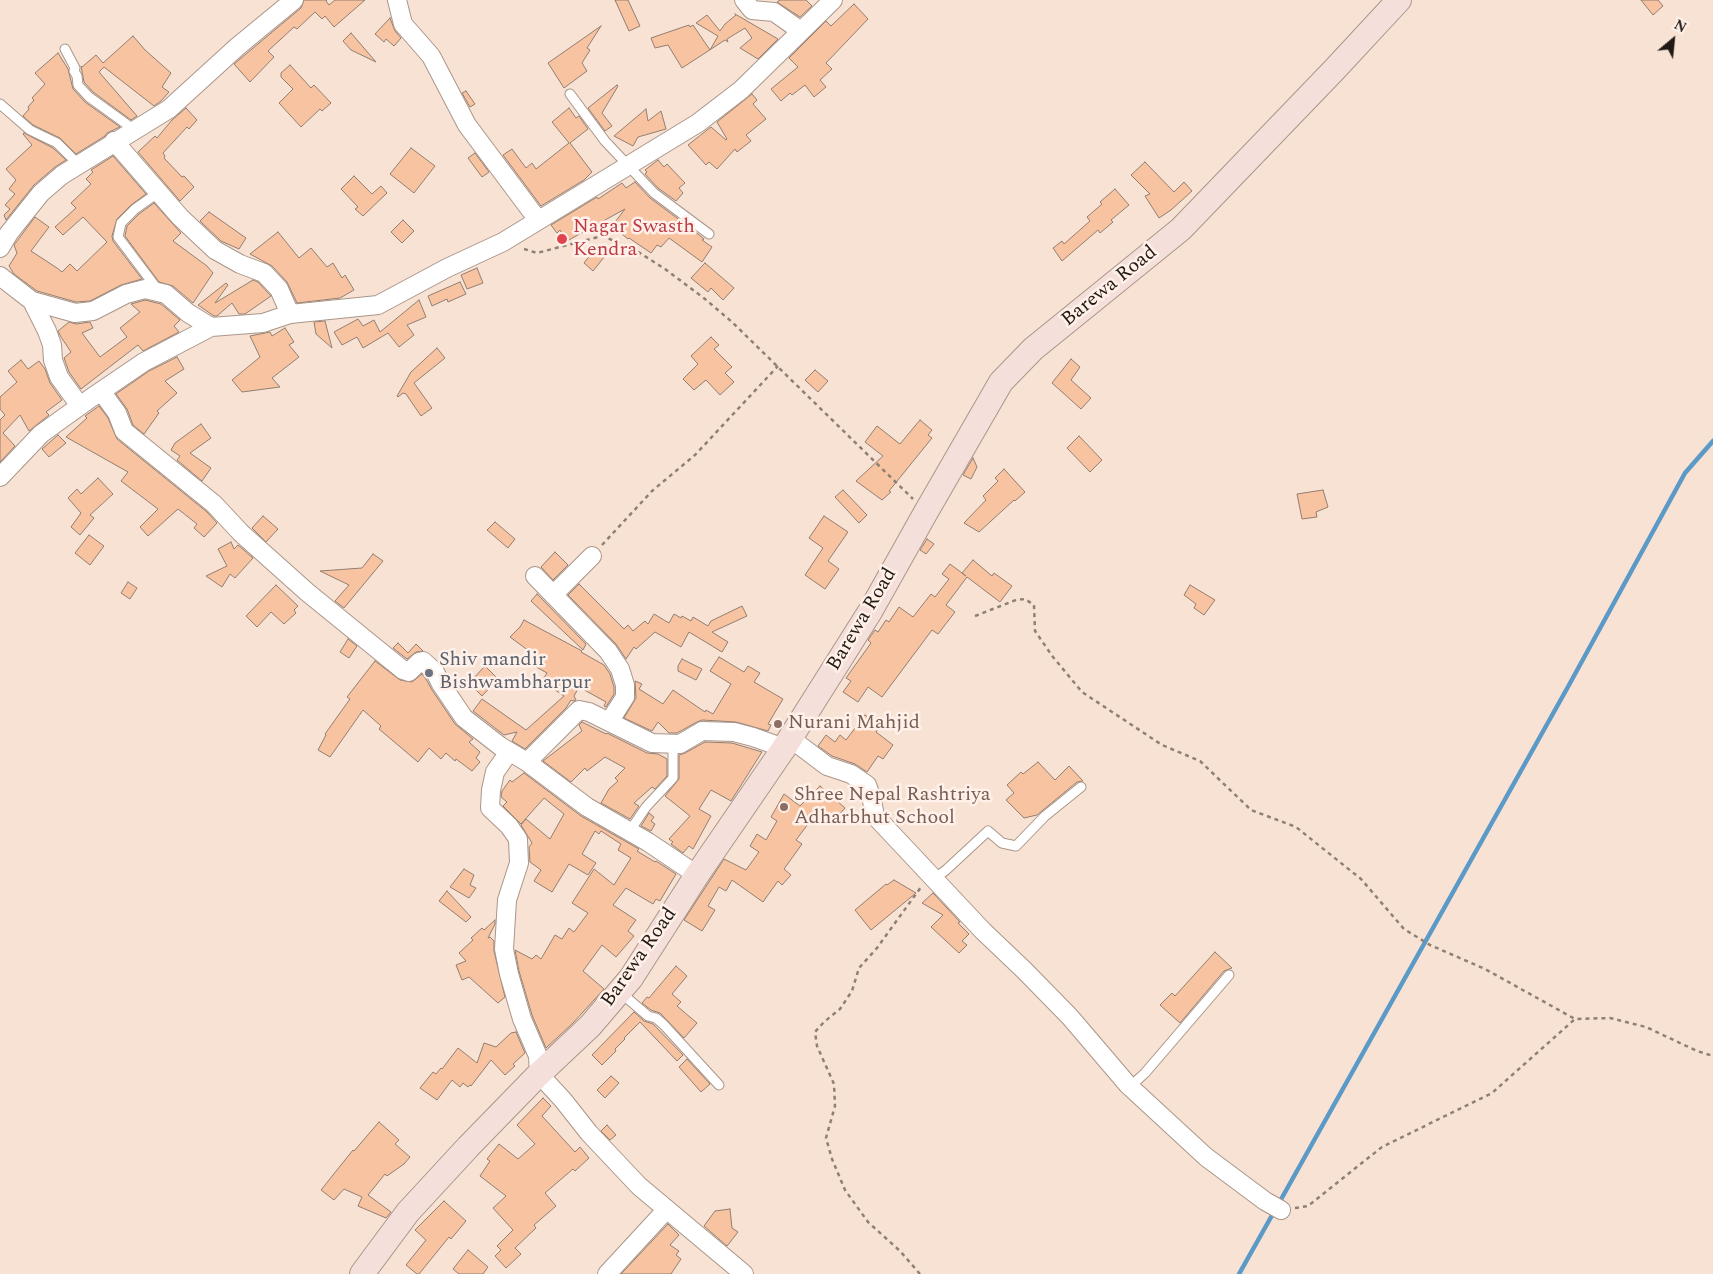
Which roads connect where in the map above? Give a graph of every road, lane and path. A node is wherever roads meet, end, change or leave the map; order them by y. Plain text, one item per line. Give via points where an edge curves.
1 (294, 0) edge
2 (397, 0) edge
3 (744, 0) edge
4 (834, 0) edge
5 (1399, 0) edge
6 (801, 31) junction
7 (65, 49) dead end
8 (570, 94) dead end
9 (0, 104) edge
10 (133, 130) junction
11 (114, 141) junction
12 (78, 164) junction
13 (629, 166) junction
14 (159, 192) junction
15 (538, 220) junction
16 (709, 234) dead end
17 (503, 242) junction
18 (0, 248) edge
19 (0, 276) edge
20 (160, 292) junction
21 (32, 301) junction
22 (290, 314) junction
23 (211, 327) junction
24 (778, 366) junction
25 (101, 391) junction
26 (80, 406) junction
27 (0, 477) edge
28 (926, 512) junction
29 (592, 556) joint
30 (535, 576) dead end
31 (553, 595) junction
32 (975, 616) dead end
33 (610, 722) junction
34 (787, 743) junction
35 (674, 744) junction
36 (509, 752) junction
37 (527, 762) junction
38 (1081, 786) dead end
39 (630, 832) junction
40 (697, 875) junction
41 (934, 879) junction
42 (1229, 975) dead end
43 (619, 992) junction
44 (1575, 1019) junction
45 (1713, 1056) edge
46 (539, 1074) junction
47 (1128, 1084) junction
48 (719, 1085) dead end
49 (667, 1209) junction
50 (1282, 1210) joint
51 (362, 1274) edge
52 (607, 1274) edge
53 (744, 1274) edge
54 (920, 1274) edge

1 - 10 street via 169,109
2 - 15 street via 403,24 431,56 467,125
3 - 6 street via 752,10 774,12
4 - 6 street
5 - 28 main road, Barewa Road via 1181,229 1033,349 1001,382
6 - 13 street via 741,90
7 - 10 lane via 75,68 78,85
8 - 13 lane via 605,141
9 - 12 lane via 30,130 57,143
10 - 11 street
11 - 12 street
11 - 14 street
12 - 18 street via 42,192
13 - 15 street
13 - 16 lane via 654,193
14 - 20 lane via 122,222 118,237
14 - 22 street via 214,250 264,272 279,289
15 - 17 street
17 - 22 street via 378,305
17 - 24 path via 537,253 602,236 632,248 705,299
19 - 21 street
20 - 21 street via 146,289 126,294 93,311 75,313
20 - 23 street
21 - 26 street via 47,330 59,377
22 - 23 street via 263,322
23 - 25 street via 144,362
24 - 28 path
24 - 29 path via 695,455 652,491
25 - 26 street
25 - 36 street via 117,413 124,431 214,504 242,534 307,592 403,670 409,672 423,661 435,672 464,718
26 - 27 street via 41,434
28 - 34 main road, Barewa Road via 871,610
29 - 31 street
30 - 31 street
31 - 33 street via 608,650 620,670 625,697
32 - 44 path via 1016,600 1025,599 1034,605 1035,631 1082,692 1162,744 1200,761 1251,810 1296,826 1361,880 1404,929
33 - 35 street via 652,743
33 - 37 street via 579,710
34 - 35 street via 734,732 702,731 680,744
34 - 40 main road, Barewa Road
34 - 41 street via 867,785 875,816
35 - 39 lane via 673,778 646,807
36 - 37 street
36 - 46 street via 495,772 490,808 518,839 519,863 506,900 504,949 522,1019 538,1056
37 - 39 street via 587,807
38 - 41 lane via 1016,846 1002,843 988,831
39 - 40 street
40 - 43 main road, Barewa Road
41 - 47 street via 1070,1017
41 - 54 path via 925,881 859,968 852,992 840,1009 816,1032 817,1046 834,1084 835,1106 826,1138 845,1190 868,1222
42 - 47 lane via 1145,1073 1133,1084
43 - 46 main road, Barewa Road via 590,1026
43 - 48 lane via 664,1025
44 - 45 path via 1610,1018 1646,1027
44 - 50 path via 1492,1093 1382,1147 1308,1206
46 - 49 street via 639,1186
46 - 51 main road, Barewa Road via 408,1212
47 - 50 street via 1206,1157
49 - 52 street
49 - 53 street

